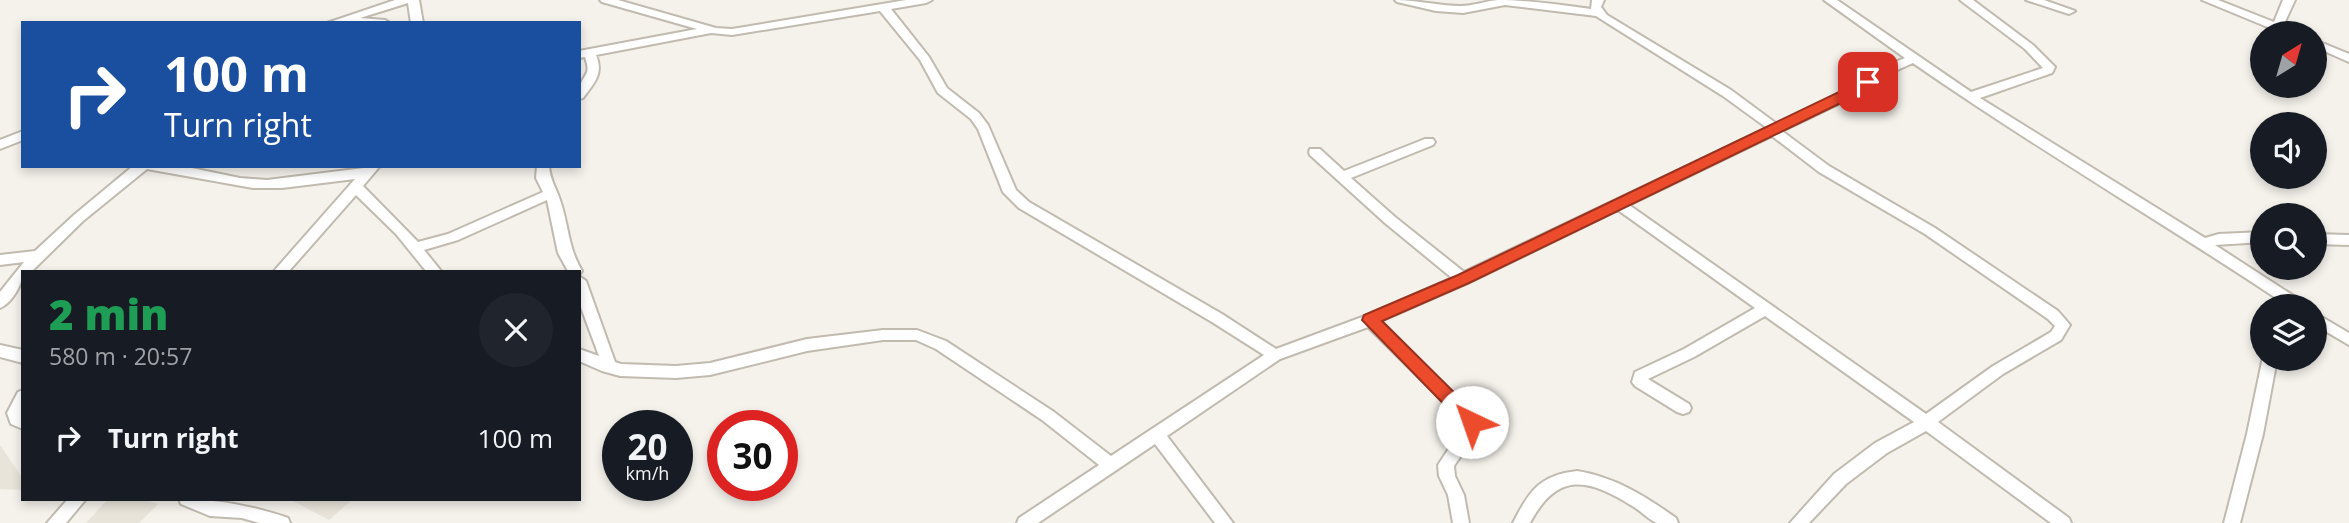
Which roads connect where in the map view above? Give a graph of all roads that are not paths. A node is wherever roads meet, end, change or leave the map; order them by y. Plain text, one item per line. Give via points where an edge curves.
1 (406, 0) edge
2 (413, 0) edge
3 (606, 0) edge
4 (926, 0) edge
5 (1401, 0) edge
6 (1830, 0) edge
7 (1966, 0) edge
8 (2032, 0) edge
9 (2208, 0) edge
10 (2289, 0) edge
11 (1598, 6) edge
12 (883, 7) junction
13 (2069, 11) dead end
14 (346, 19) junction
15 (339, 21) edge
16 (366, 21) edge
17 (414, 21) edge
18 (2262, 21) edge
19 (2280, 21) edge
20 (712, 30) junction
21 (1894, 47) junction
22 (2328, 49) edge
23 (585, 54) edge
24 (2349, 58) edge
25 (1912, 59) junction
26 (1891, 68) junction
27 (581, 92) edge
28 (1970, 97) junction
29 (1774, 130) junction
30 (21, 136) edge
31 (1429, 142) dead end
32 (0, 145) edge
33 (1315, 152) dead end
34 (140, 168) edge
35 (168, 168) edge
36 (543, 168) edge
37 (371, 170) edge
38 (1344, 176) junction
39 (356, 187) junction
40 (549, 194) junction
41 (1618, 204) junction
42 (2250, 238) edge
43 (2327, 239) edge
44 (2349, 240) edge
45 (2203, 243) junction
46 (414, 248) junction
47 (38, 256) junction
48 (0, 260) edge
49 (24, 270) edge
50 (282, 270) edge
51 (433, 270) edge
52 (574, 270) edge
53 (21, 273) edge
54 (1463, 279) junction
55 (581, 286) edge
56 (2277, 294) edge
57 (0, 303) edge
58 (1765, 309) junction
59 (1370, 320) junction
60 (2327, 326) edge
61 (2349, 340) edge
62 (0, 351) edge
63 (1275, 355) junction
64 (21, 356) edge
65 (581, 356) edge
66 (607, 367) junction
67 (2267, 371) edge
68 (21, 400) edge
69 (1683, 408) dead end
70 (21, 422) edge
71 (1924, 423) junction
72 (1158, 436) junction
73 (1112, 466) junction
74 (76, 501) edge
75 (192, 501) edge
76 (54, 523) edge
77 (282, 523) edge
78 (1025, 523) edge
79 (1225, 523) edge
80 (1461, 523) edge
81 (1521, 523) edge
82 (1670, 523) edge
83 (1798, 523) edge
84 (2063, 523) edge
85 (2232, 523) edge

1 - 14 street
2 - 17 street
3 - 20 street
4 - 12 street
5 - 11 street via 1463,10 1505,2
6 - 21 street
7 - 28 street via 2049,67
8 - 13 street
9 - 18 street
10 - 19 street
11 - 29 street
12 - 20 street via 752,30
12 - 63 street via 925,59 942,90 985,128 1010,192
14 - 15 street
14 - 16 street
20 - 23 street
21 - 25 street
21 - 26 street
22 - 24 street
23 - 27 street via 596,66
25 - 26 street
25 - 28 street
26 - 29 street
28 - 45 street
29 - 41 street
29 - 71 street via 1825,169 1962,252 2063,325 2056,336 1998,370
30 - 32 street
31 - 38 street
33 - 38 street
34 - 47 street
35 - 37 street via 218,181 256,184
36 - 40 street
37 - 39 street
38 - 54 street
39 - 46 street
39 - 50 street
40 - 46 street via 453,237
40 - 52 street via 565,253
41 - 54 street
41 - 58 street
42 - 45 street
43 - 44 street
45 - 56 street
46 - 51 street
47 - 48 street
47 - 49 street
53 - 57 street
54 - 59 street
55 - 66 street
58 - 69 street via 1640,376 1640,382
58 - 71 street
59 - 63 street
59 - 80 street via 1472,420 1446,465
60 - 61 street
62 - 64 street
63 - 72 street
65 - 66 street
66 - 73 street via 638,372 710,369 807,345 916,335 941,345 1048,416
67 - 85 street
68 - 70 street via 15,413
71 - 83 street via 1840,479
71 - 84 street
72 - 73 street
72 - 79 street
73 - 78 street
74 - 76 street
75 - 77 street
81 - 82 street via 1547,486 1573,478 1604,483 1639,500

